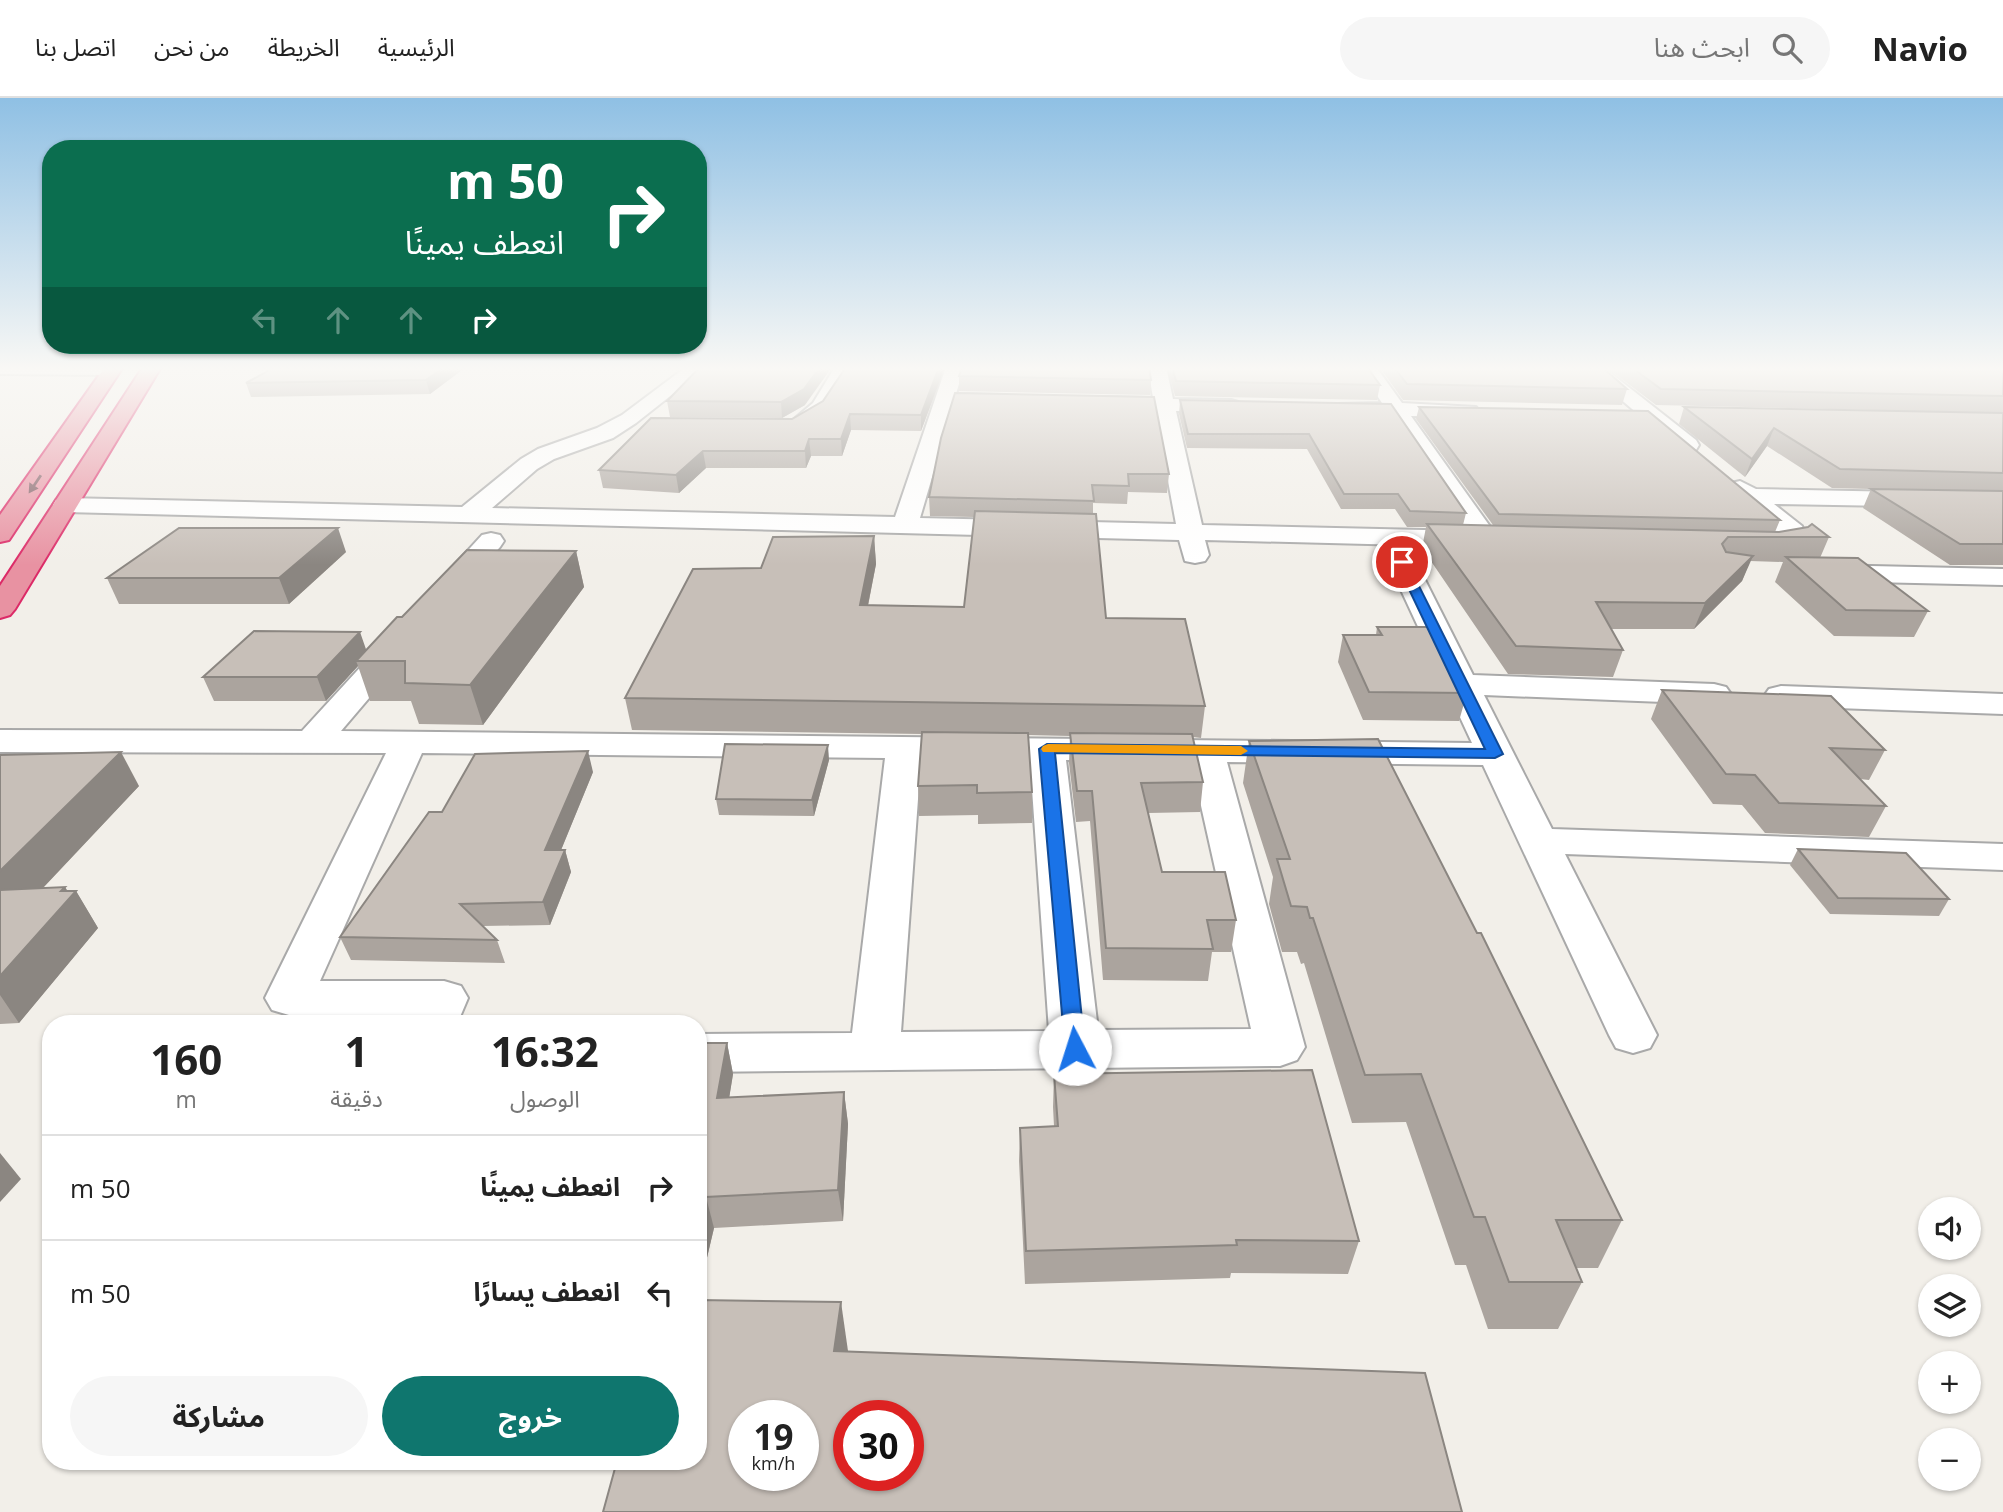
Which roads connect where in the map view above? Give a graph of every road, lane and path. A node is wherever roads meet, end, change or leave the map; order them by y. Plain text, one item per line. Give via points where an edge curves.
1 (65, 433) edge
2 (110, 433) edge
3 (599, 433) edge
4 (934, 433) edge
5 (1171, 433) edge
6 (1411, 433) edge
7 (1673, 433) edge
8 (1749, 496) junction
9 (2003, 501) edge
10 (65, 505) junction
11 (8, 510) edge
12 (468, 515) junction
13 (905, 525) junction
14 (50, 530) junction
15 (0, 534) edge
16 (1513, 540) edge
17 (491, 541) junction
18 (1193, 545) junction
19 (1729, 545) edge
20 (1485, 552) junction
21 (1402, 562) junction
22 (1800, 572) edge
23 (2003, 577) edge
24 (0, 609) edge
25 (1461, 684) junction
26 (2003, 704) edge
27 (0, 741) edge
28 (312, 741) junction
29 (409, 742) junction
30 (904, 747) junction
31 (1047, 749) junction
32 (1206, 750) junction
33 (1495, 754) junction
34 (1537, 841) junction
35 (2003, 858) edge
36 (437, 1015) edge
37 (1633, 1035) dead end
38 (1075, 1049) junction
39 (875, 1051) junction
40 (707, 1053) edge

1 -> 11 highway
2 - 10 highway
3 - 12 street via 537,459
4 - 13 street
5 - 18 street
6 - 20 street
7 - 8 street
8 - 9 street
8 - 19 street via 1793,532 1794,538 1769,546
10 - 12 street
10 - 14 highway
11 - 15 highway
12 - 13 street
13 - 18 street
14 - 17 street
14 - 24 highway
16 - 20 street
17 - 18 street
17 - 28 street
18 - 20 street
18 - 21 street
20 - 21 street
21 - 25 street
22 - 23 street
25 - 26 street
25 - 33 street
27 - 28 street
28 - 29 street
29 - 30 street
29 - 36 street via 289,998 444,998
30 - 31 street
30 - 39 street
31 - 32 street
31 - 38 street
32 - 33 street
32 - 38 street via 1280,1047
33 - 34 street
34 - 35 street
34 - 37 street
38 - 39 street
39 - 40 street

